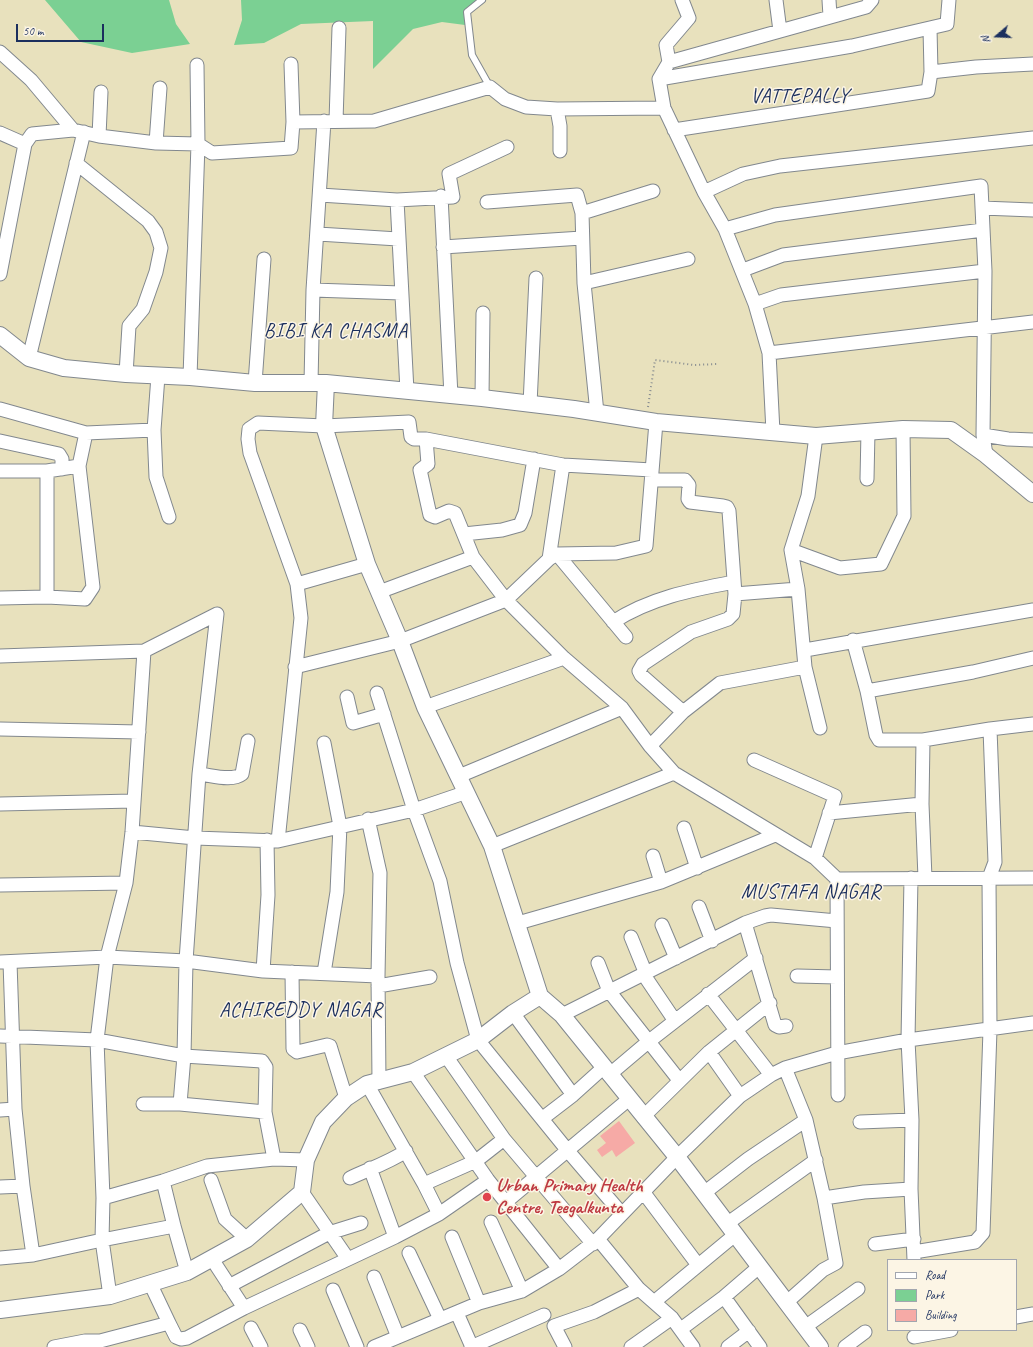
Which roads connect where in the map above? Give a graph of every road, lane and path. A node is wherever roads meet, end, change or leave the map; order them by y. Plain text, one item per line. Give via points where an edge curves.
1 (482, 0) edge
2 (682, 0) edge
3 (776, 0) edge
4 (829, 0) edge
5 (872, 0) edge
6 (949, 0) edge
7 (830, 16) junction
8 (339, 28) dead end
9 (930, 28) junction
10 (780, 31) junction
11 (0, 52) edge
12 (669, 62) junction
13 (197, 64) dead end
14 (291, 64) dead end
15 (1033, 64) edge
16 (931, 72) junction
17 (659, 79) junction
18 (490, 87) junction
19 (160, 88) dead end
20 (101, 92) dead end
21 (664, 108) junction
22 (557, 110) junction
23 (330, 121) junction
24 (293, 122) junction
25 (674, 130) junction
26 (78, 131) junction
27 (0, 133) edge
28 (99, 136) junction
29 (1033, 138) edge
30 (156, 143) junction
31 (25, 144) junction
32 (198, 144) junction
33 (507, 148) dead end
34 (560, 151) dead end
35 (76, 164) junction
36 (653, 191) dead end
37 (704, 192) junction
38 (320, 195) junction
39 (442, 196) junction
40 (397, 200) junction
41 (487, 202) dead end
42 (982, 208) junction
43 (1033, 210) edge
44 (582, 213) junction
45 (725, 229) junction
46 (983, 230) junction
47 (318, 234) junction
48 (582, 238) junction
49 (398, 239) junction
50 (443, 247) junction
51 (264, 259) dead end
52 (688, 259) dead end
53 (743, 270) junction
54 (985, 271) junction
55 (0, 274) edge
56 (536, 278) dead end
57 (584, 283) junction
58 (313, 290) junction
59 (401, 293) junction
60 (755, 304) junction
61 (483, 313) dead end
62 (1033, 322) edge
63 (985, 329) junction
64 (0, 335) edge
65 (769, 353) junction
66 (28, 358) junction
67 (718, 364) dead end
68 (126, 374) junction
69 (158, 376) junction
70 (190, 377) junction
71 (255, 383) junction
72 (318, 383) junction
73 (407, 391) junction
74 (451, 396) junction
75 (482, 398) junction
76 (530, 404) junction
77 (0, 409) edge
78 (597, 413) junction
79 (651, 421) junction
80 (324, 426) junction
81 (903, 429) junction
82 (154, 430) junction
83 (868, 431) junction
84 (773, 432) junction
85 (86, 433) junction
86 (983, 435) junction
87 (816, 436) junction
88 (426, 439) junction
89 (1033, 440) edge
90 (0, 441) edge
91 (986, 455) junction
92 (534, 459) junction
93 (78, 466) junction
94 (563, 466) junction
95 (62, 469) junction
96 (0, 471) edge
97 (47, 471) junction
98 (652, 475) junction
99 (867, 479) dead end
100 (1033, 494) edge
101 (169, 517) dead end
102 (464, 534) junction
103 (791, 550) junction
104 (473, 556) junction
105 (553, 557) junction
106 (367, 564) junction
107 (298, 584) junction
108 (734, 588) junction
109 (798, 589) junction
110 (379, 592) junction
111 (47, 597) junction
112 (0, 598) edge
113 (506, 600) junction
114 (1033, 610) edge
115 (614, 622) junction
116 (626, 637) dead end
117 (853, 640) junction
118 (400, 641) junction
119 (805, 650) junction
120 (144, 651) junction
121 (0, 656) edge
122 (564, 658) junction
123 (1033, 658) edge
124 (295, 667) junction
125 (805, 667) junction
126 (867, 691) junction
127 (377, 693) dead end
128 (347, 697) dead end
129 (425, 707) junction
130 (622, 708) junction
131 (683, 712) junction
132 (384, 714) junction
133 (1033, 724) edge
134 (820, 728) dead end
135 (0, 729) edge
136 (990, 729) junction
137 (139, 732) junction
138 (922, 740) junction
139 (248, 741) dead end
140 (324, 743) dead end
141 (650, 746) junction
142 (754, 760) dead end
143 (674, 773) junction
144 (199, 774) junction
145 (459, 776) junction
146 (467, 792) junction
147 (133, 800) junction
148 (0, 804) edge
149 (922, 804) junction
150 (414, 810) junction
151 (829, 813) junction
152 (368, 819) junction
153 (340, 826) junction
154 (684, 828) dead end
155 (132, 832) junction
156 (775, 835) junction
157 (196, 838) junction
158 (273, 840) junction
159 (492, 846) junction
160 (653, 856) dead end
161 (815, 858) junction
162 (697, 868) junction
163 (911, 878) junction
164 (925, 878) junction
165 (989, 878) junction
166 (1033, 878) edge
167 (837, 879) junction
168 (661, 882) junction
169 (126, 883) junction
170 (0, 885) edge
171 (699, 907) dead end
172 (837, 922) junction
173 (518, 923) junction
174 (745, 923) junction
175 (662, 925) dead end
176 (631, 937) dead end
177 (712, 941) junction
178 (107, 957) junction
179 (676, 958) junction
180 (756, 958) junction
181 (186, 961) junction
182 (5, 962) edge
183 (598, 963) dead end
184 (263, 971) junction
185 (292, 972) junction
186 (324, 973) junction
187 (645, 974) junction
188 (797, 976) dead end
189 (430, 977) dead end
190 (837, 977) junction
191 (378, 981) junction
192 (609, 991) junction
193 (708, 994) junction
194 (540, 996) junction
195 (770, 1003) junction
196 (513, 1013) junction
197 (562, 1015) junction
198 (675, 1021) junction
199 (1033, 1023) edge
200 (786, 1026) dead end
201 (735, 1029) junction
202 (990, 1030) junction
203 (6, 1036) edge
204 (97, 1040) junction
205 (478, 1040) junction
206 (908, 1040) junction
207 (648, 1042) junction
208 (708, 1052) junction
209 (837, 1053) junction
210 (184, 1056) junction
211 (446, 1056) junction
212 (785, 1068) junction
213 (606, 1071) junction
214 (413, 1072) junction
215 (771, 1076) junction
216 (679, 1080) junction
217 (373, 1083) junction
218 (573, 1095) junction
219 (838, 1095) dead end
220 (740, 1096) junction
221 (346, 1098) junction
222 (629, 1099) junction
223 (143, 1104) dead end
224 (180, 1104) junction
225 (14, 1109) junction
226 (0, 1110) edge
227 (265, 1112) junction
228 (643, 1117) junction
229 (543, 1118) junction
230 (806, 1120) junction
231 (912, 1120) junction
232 (860, 1122) dead end
233 (504, 1139) junction
234 (406, 1151) junction
235 (568, 1151) junction
236 (677, 1157) junction
237 (274, 1159) junction
238 (306, 1160) junction
239 (476, 1160) junction
240 (816, 1160) junction
241 (370, 1168) junction
242 (537, 1177) junction
243 (350, 1178) dead end
244 (211, 1180) dead end
245 (488, 1180) junction
246 (163, 1181) junction
247 (424, 1184) junction
248 (23, 1186) junction
249 (0, 1187) edge
250 (911, 1189) junction
251 (302, 1192) junction
252 (644, 1193) junction
253 (704, 1193) junction
254 (102, 1198) junction
255 (824, 1198) junction
256 (507, 1201) junction
257 (439, 1214) junction
258 (622, 1214) junction
259 (491, 1222) dead end
260 (361, 1223) dead end
261 (174, 1226) junction
262 (732, 1228) junction
263 (329, 1233) junction
264 (396, 1237) junction
265 (452, 1237) dead end
266 (247, 1239) junction
267 (102, 1240) junction
268 (595, 1242) junction
269 (875, 1244) dead end
270 (914, 1250) edge
271 (410, 1253) dead end
272 (33, 1256) junction
273 (0, 1258) edge
274 (212, 1259) junction
275 (348, 1259) junction
276 (698, 1265) junction
277 (760, 1266) junction
278 (559, 1269) junction
279 (187, 1272) junction
280 (374, 1277) dead end
281 (150, 1282) junction
282 (229, 1286) junction
283 (639, 1289) junction
284 (858, 1289) dead end
285 (333, 1290) dead end
286 (522, 1291) junction
287 (110, 1296) junction
288 (724, 1297) junction
289 (479, 1302) junction
290 (654, 1302) junction
291 (787, 1302) junction
292 (244, 1308) junction
293 (0, 1310) edge
294 (457, 1313) junction
295 (1033, 1314) edge
296 (544, 1315) dead end
297 (1017, 1317) edge
298 (440, 1318) junction
299 (672, 1318) junction
300 (169, 1324) junction
301 (805, 1327) junction
302 (251, 1328) dead end
303 (681, 1329) junction
304 (300, 1330) dead end
305 (946, 1331) edge
306 (749, 1332) junction
307 (865, 1332) dead end
308 (398, 1337) junction
309 (915, 1338) edge
310 (101, 1344) edge
311 (816, 1345) edge
312 (54, 1347) edge
313 (261, 1347) edge
314 (308, 1347) edge
315 (357, 1347) edge
316 (374, 1347) edge
317 (471, 1347) edge
318 (565, 1347) edge
319 (631, 1347) edge
320 (693, 1347) edge
321 (728, 1347) edge
322 (760, 1347) edge
323 (844, 1347) edge

1 - 18 lane via 467,12 472,55
2 - 12 street via 689,18 666,45
3 - 10 street
4 - 7 street
5 - 7 street via 866,6
6 - 9 street via 947,24
7 - 10 street
8 - 23 street
9 - 16 street
9 - 17 street via 852,46
10 - 12 street
11 - 26 street via 31,80
12 - 17 street
13 - 32 street
14 - 24 street
15 - 16 street
16 - 25 street via 928,91
17 - 21 street
18 - 22 street via 505,99 526,107
18 - 23 street via 374,121
19 - 30 street
20 - 28 street
21 - 22 street
21 - 25 street
22 - 34 street
23 - 24 street
23 - 38 street
24 - 32 street via 291,148 212,153
25 - 37 street
26 - 28 street
26 - 31 street via 32,134
26 - 35 street
27 - 31 street
28 - 30 street
29 - 37 street via 780,166 743,174
30 - 32 street
31 - 55 street
32 - 70 street
33 - 39 street via 449,174 453,197
35 - 66 street
35 - 68 street via 148,221 156,232 161,248 143,309 129,326
36 - 44 street
37 - 45 street
38 - 40 street
38 - 47 street
39 - 40 street
39 - 50 street
40 - 49 street
41 - 44 street via 577,195
42 - 43 street
42 - 45 street via 981,186 775,216
42 - 46 street
44 - 48 street
45 - 53 street
46 - 53 street via 782,255
46 - 54 street
47 - 49 street
47 - 58 street
48 - 50 street
48 - 57 street
49 - 59 street
50 - 74 street
51 - 71 street
52 - 57 street
53 - 60 street
54 - 60 street via 781,295
54 - 63 street
56 - 76 street
57 - 78 street
58 - 59 street
58 - 72 street
59 - 73 street
60 - 65 street
61 - 75 street
62 - 63 street
63 - 65 street
63 - 86 street
64 - 66 street
65 - 84 street
66 - 68 street via 64,368
67 - 79 path via 694,365 655,360
68 - 69 street
69 - 70 street
69 - 82 street
70 - 71 street
71 - 72 street
72 - 73 street
72 - 80 street
73 - 74 street
74 - 75 street
75 - 76 street
76 - 78 street
77 - 85 street
78 - 79 street
79 - 84 street
79 - 98 street
80 - 88 street via 410,422 411,437
80 - 106 street
80 - 107 street via 258,423 248,432 250,453
81 - 83 street
81 - 91 street via 951,430
81 - 103 street via 904,516 881,564 840,568
82 - 85 street
82 - 101 street via 156,477
83 - 87 street
83 - 99 street
84 - 87 street
85 - 93 street
86 - 89 street
86 - 91 street
87 - 103 street via 808,496
88 - 92 street
88 - 102 street via 428,464 420,470 430,515 435,517 452,511
90 - 95 street via 59,454
91 - 100 street
92 - 94 street
92 - 102 street via 525,513 520,525 502,530
93 - 95 street
93 - 111 street via 93,587 85,599
94 - 98 street
94 - 105 street
95 - 97 street
96 - 97 street
97 - 111 street
98 - 105 street via 646,546 616,553
98 - 108 street via 685,480 689,486 690,502 727,507
102 - 104 street
103 - 109 street
104 - 110 street
104 - 113 street
105 - 113 street
105 - 115 street
106 - 107 street
106 - 110 street
107 - 124 street via 301,618
108 - 109 street
108 - 115 street via 680,592 645,604
108 - 131 street via 733,614 728,619 691,632 639,669 641,675
109 - 119 street
110 - 118 street
111 - 112 street
113 - 118 street
113 - 122 street
114 - 117 street
115 - 116 street
117 - 119 street
117 - 126 street
118 - 124 street
118 - 129 street
119 - 125 street
120 - 121 street
120 - 137 street
120 - 144 street via 217,614
122 - 129 street
122 - 130 street
123 - 126 street via 973,672
124 - 158 street
125 - 131 street via 720,683
125 - 134 street
126 - 138 street via 879,740
127 - 132 street
128 - 132 street via 353,724
129 - 145 street
130 - 141 street
130 - 145 street
131 - 141 street
132 - 150 street
133 - 136 street
135 - 137 street
136 - 138 street
136 - 165 street via 995,862
137 - 147 street
138 - 149 street
139 - 144 street via 240,776
140 - 153 street
141 - 143 street
142 - 151 street via 835,796
143 - 156 street
143 - 159 street
144 - 157 street
145 - 146 street
146 - 150 street
146 - 159 street
147 - 148 street
147 - 155 street
149 - 151 street
149 - 164 street
150 - 152 street
150 - 205 street via 440,881
151 - 161 street
152 - 153 street
152 - 191 street via 380,873
153 - 158 street
153 - 186 street via 337,892
154 - 162 street
155 - 157 street
155 - 169 street
156 - 161 street
156 - 162 street
157 - 158 street
157 - 181 street
158 - 184 street
159 - 173 street
160 - 168 street
161 - 167 street
162 - 168 street
163 - 164 street
163 - 167 street
163 - 206 street
164 - 165 street
165 - 166 street
165 - 202 street
167 - 172 street
168 - 173 street
169 - 170 street
169 - 178 street
171 - 177 street
172 - 174 street via 771,915
172 - 190 street
173 - 194 street
174 - 177 street
174 - 180 street
175 - 179 street
176 - 187 street
177 - 179 street
178 - 181 street
178 - 182 street
178 - 204 street
179 - 187 street
180 - 193 street
180 - 195 street
181 - 184 street
181 - 210 street
182 - 203 street
183 - 192 street
184 - 185 street
185 - 186 street
185 - 221 street via 293,1049 297,1052 330,1046
186 - 191 street
187 - 192 street
187 - 198 street
188 - 190 street
189 - 191 street
190 - 209 street
191 - 217 street
192 - 197 street
192 - 207 street
193 - 198 street
193 - 201 street
194 - 196 street
194 - 197 street
195 - 200 street via 775,1025
195 - 201 street
196 - 205 street
196 - 218 street
197 - 213 street
198 - 207 street
199 - 202 street
201 - 208 street
201 - 215 street
202 - 206 street
202 - 270 street via 982,1233 975,1242
203 - 204 street
203 - 225 street
204 - 210 street
204 - 254 street
205 - 211 street
205 - 229 street
206 - 209 street
206 - 231 street
207 - 213 street
207 - 216 street
208 - 216 street
208 - 220 street
209 - 212 street
209 - 219 street
210 - 224 street
210 - 227 street via 262,1061 266,1067
211 - 214 street
211 - 233 street
212 - 215 street
212 - 230 street
213 - 218 street
213 - 222 street
214 - 217 street
214 - 239 street
215 - 220 street
216 - 228 street
217 - 221 street
217 - 234 street
218 - 229 street
220 - 236 street
221 - 238 street via 323,1122
222 - 228 street
222 - 235 street
223 - 224 street
224 - 227 street
225 - 226 street
225 - 248 street
227 - 237 street
228 - 236 street
229 - 235 street
230 - 240 street
230 - 253 street via 748,1159
231 - 232 street
231 - 250 street
233 - 239 street
233 - 242 street
234 - 241 street via 388,1162
234 - 247 street
235 - 242 street
235 - 258 street
236 - 252 street
236 - 253 street
237 - 238 street
237 - 246 street via 207,1166
238 - 251 street
239 - 245 street
239 - 247 street
240 - 255 street
240 - 262 street
241 - 243 street
241 - 264 street
242 - 256 street
242 - 268 street
244 - 266 street via 225,1219
245 - 256 street
245 - 257 street
246 - 254 street
246 - 261 street
247 - 257 street
248 - 249 street
248 - 272 street
250 - 255 street
250 - 270 street
251 - 263 street
251 - 266 street
252 - 258 street
252 - 276 street
253 - 262 street
254 - 267 street
255 - 291 street via 836,1263 823,1270
256 - 278 street
257 - 264 street
258 - 268 street
259 - 286 street
260 - 263 street
261 - 267 street
261 - 279 street
262 - 276 street
262 - 277 street
263 - 275 street
263 - 282 street
264 - 275 street
265 - 289 street
266 - 274 street
267 - 272 street
267 - 287 street
268 - 278 street
268 - 283 street
269 - 270 street
271 - 298 street
272 - 273 street
274 - 279 street
274 - 282 street
275 - 292 street
276 - 290 street
277 - 288 street
277 - 291 street
278 - 286 street
279 - 281 street
280 - 308 street
281 - 287 street
281 - 300 street
282 - 292 street
283 - 290 street
283 - 318 street via 594,1312 554,1326
284 - 301 street
285 - 315 street
286 - 289 street
287 - 293 street
288 - 303 street
288 - 306 street
289 - 294 street
290 - 299 street
291 - 301 street
292 - 300 street via 181,1339 176,1336
294 - 298 street
294 - 317 street
295 - 297 street
296 - 317 street
298 - 308 street
299 - 303 street
299 - 319 street
300 - 310 street
301 - 311 street
302 - 313 street
303 - 320 street
304 - 314 street
305 - 309 street
306 - 321 street
306 - 322 street
307 - 323 street
308 - 316 street
310 - 312 street via 86,1341

